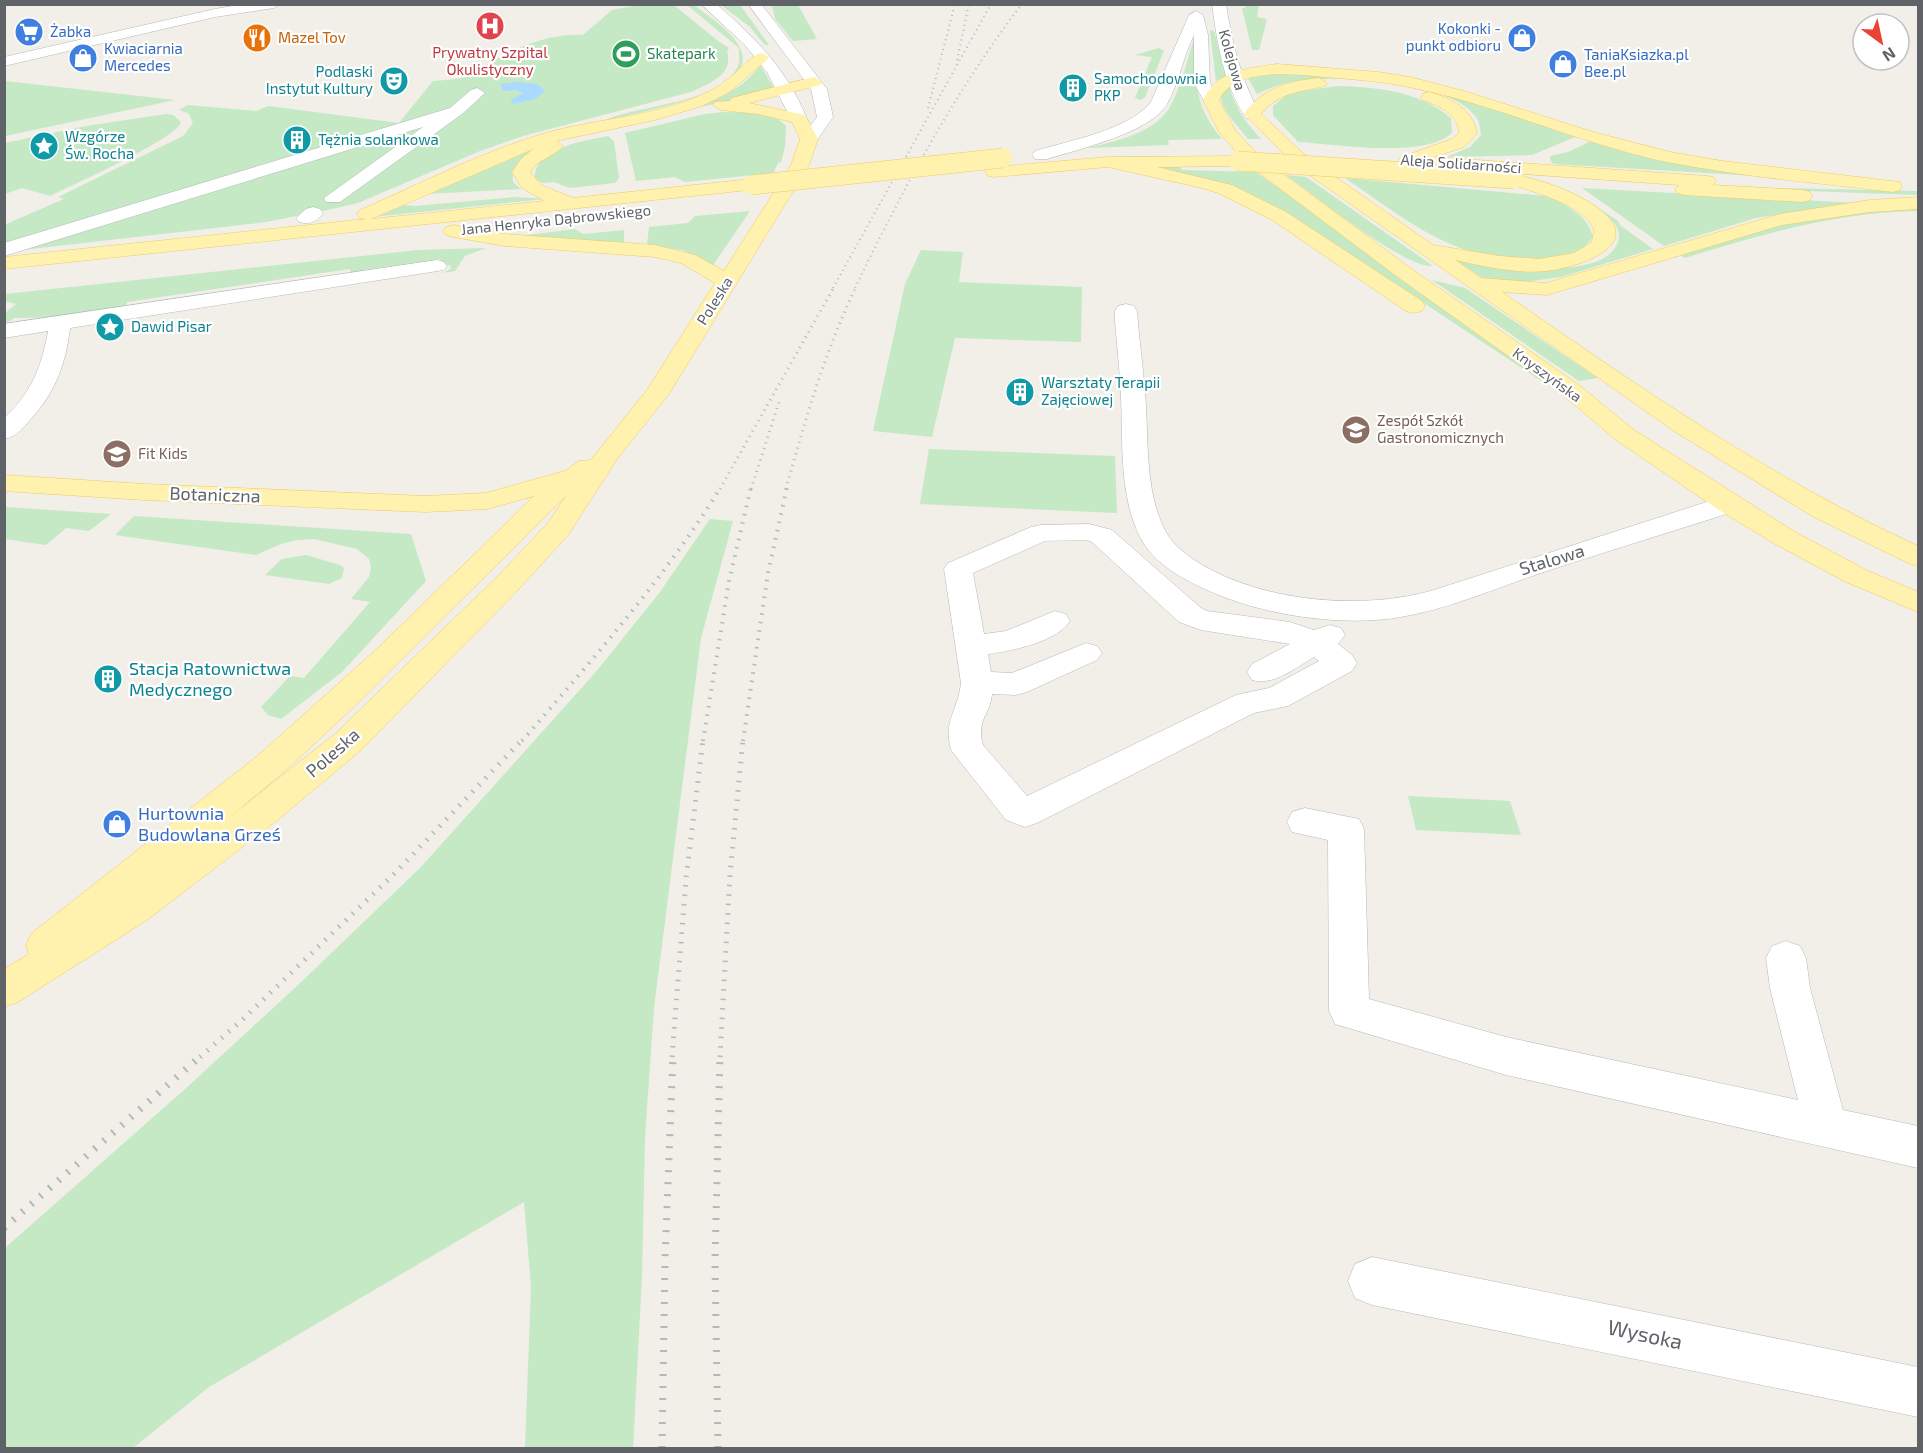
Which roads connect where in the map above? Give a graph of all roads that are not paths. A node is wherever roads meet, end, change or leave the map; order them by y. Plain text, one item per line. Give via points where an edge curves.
1 (274, 4) edge
2 (707, 4) edge
3 (754, 4) edge
4 (1219, 4) edge
5 (1197, 11) edge
6 (1230, 54) junction
7 (762, 57) junction
8 (4, 62) edge
9 (1276, 69) junction
10 (1237, 77) junction
11 (814, 82) junction
12 (482, 89) dead end
13 (788, 89) junction
14 (1211, 100) junction
15 (721, 105) junction
16 (456, 111) junction
17 (1252, 114) junction
18 (799, 119) junction
19 (809, 139) junction
20 (1041, 155) junction
21 (1232, 155) junction
22 (1407, 161) junction
23 (1108, 162) junction
24 (999, 165) junction
25 (1515, 179) junction
26 (1893, 186) junction
27 (1918, 186) edge
28 (1776, 189) junction
29 (333, 198) dead end
30 (1918, 201) edge
31 (582, 207) junction
32 (336, 228) junction
33 (453, 231) junction
34 (1422, 247) junction
35 (4, 250) edge
36 (4, 263) edge
37 (437, 266) dead end
38 (1406, 274) junction
39 (4, 278) edge
40 (728, 282) junction
41 (1474, 284) junction
42 (1547, 289) junction
43 (1126, 310) dead end
44 (1426, 314) dead end
45 (60, 323) junction
46 (1445, 326) dead end
47 (4, 331) edge
48 (1551, 337) junction
49 (4, 432) edge
50 (1625, 435) junction
51 (608, 455) junction
52 (575, 476) junction
53 (4, 483) edge
54 (487, 501) junction
55 (425, 504) junction
56 (1729, 504) junction
57 (524, 519) junction
58 (558, 528) junction
59 (1089, 532) junction
60 (1918, 557) edge
61 (1016, 561) dead end
62 (1918, 603) edge
63 (1056, 621) dead end
64 (1325, 638) junction
65 (971, 646) junction
66 (1086, 653) dead end
67 (1263, 672) dead end
68 (977, 683) junction
69 (1305, 822) dead end
70 (1786, 958) dead end
71 (4, 981) edge
72 (4, 990) edge
73 (1826, 1126) junction
74 (1918, 1147) edge
75 (1372, 1281) dead end
76 (1918, 1392) edge

1 - 8 street via 209,14
2 - 7 street via 738,29
3 - 11 street
4 - 6 street, Kolejowa
5 - 14 street, Kolejowa via 1202,83
5 - 20 street via 1151,114 1115,132
6 - 9 street
6 - 10 street, Kolejowa
7 - 13 street
7 - 32 main road via 715,94 677,108 515,150
9 - 10 main road
9 - 26 main road via 1410,82 1670,157
10 - 14 main road via 1217,88
10 - 17 street, Kolejowa via 1241,96
11 - 13 main road
11 - 19 street, Poleska via 825,117
12 - 16 street
13 - 15 main road
13 - 18 street
14 - 38 main road, Knyszyńska via 1228,132 1253,160
15 - 18 main road
15 - 31 main road via 561,143 527,161 521,172 523,181
16 - 29 street
16 - 35 street
17 - 22 main road via 1266,97 1280,90 1321,83 1361,83 1433,98 1464,118 1468,134 1458,143
17 - 34 main road, Knyszyńska via 1301,160
18 - 19 main road
19 - 40 main road, Poleska via 800,165
20 - 21 main road, Aleja Solidarności
20 - 24 main road, Aleja Solidarności
21 - 22 main road, Aleja Solidarności
21 - 23 main road, Aleja Solidarności
21 - 25 main road, Aleja Solidarności, bridge
22 - 28 main road, Aleja Solidarności
23 - 24 main road, Jana Henryka Dąbrowskiego
23 - 44 main road via 1207,183 1257,204
24 - 31 main road, Jana Henryka Dąbrowskiego
25 - 28 main road, Aleja Solidarności
25 - 34 main road via 1588,210 1602,223 1602,246 1588,255 1563,262 1520,264
26 - 27 main road, Aleja Solidarności
26 - 28 main road, Aleja Solidarności
28 - 30 main road, Aleja Solidarności
30 - 42 main road via 1780,220
31 - 32 main road, Jana Henryka Dąbrowskiego
31 - 33 main road, Jana Henryka Dąbrowskiego
32 - 36 main road, Jana Henryka Dąbrowskiego
33 - 39 main road, Jana Henryka Dąbrowskiego
33 - 40 main road via 505,240 655,251 688,259
34 - 41 main road, Knyszyńska
37 - 45 street
38 - 41 main road
38 - 50 main road, Knyszyńska via 1571,390
40 - 51 main road, Poleska via 657,394
41 - 42 main road
41 - 48 main road, Knyszyńska
42 - 48 main road via 1539,307 1540,318
43 - 56 street, Stalowa via 1145,518 1156,540 1182,566 1251,596 1294,604 1400,608
45 - 47 street
45 - 49 street via 42,393
46 - 50 main road via 1550,395
48 - 60 main road, Knyszyńska via 1777,486
50 - 56 main road, Knyszyńska
51 - 52 main road, Poleska
51 - 58 main road, Poleska
52 - 54 main road, Botaniczna
52 - 57 main road, Poleska
53 - 55 main road, Botaniczna
54 - 55 main road, Botaniczna
54 - 57 main road, Botaniczna
55 - 57 main road, Botaniczna via 461,515
56 - 62 main road, Knyszyńska via 1856,576
57 - 58 main road, Botaniczna
57 - 71 main road, Poleska via 471,575 303,735 92,904
58 - 72 main road, Poleska via 348,742 214,851 134,909
59 - 61 street
59 - 64 street via 1102,536 1190,615 1201,620
59 - 65 street via 1041,533 958,569
63 - 65 street via 1012,641
64 - 67 street
64 - 68 street via 1341,663 1277,698 1247,703 1025,813 1018,810 968,750 965,720 975,701
65 - 68 street
66 - 68 street via 1016,684
69 - 73 street via 1346,829 1349,1011 1506,1056
70 - 73 street
73 - 74 street
75 - 76 street, Wysoka

